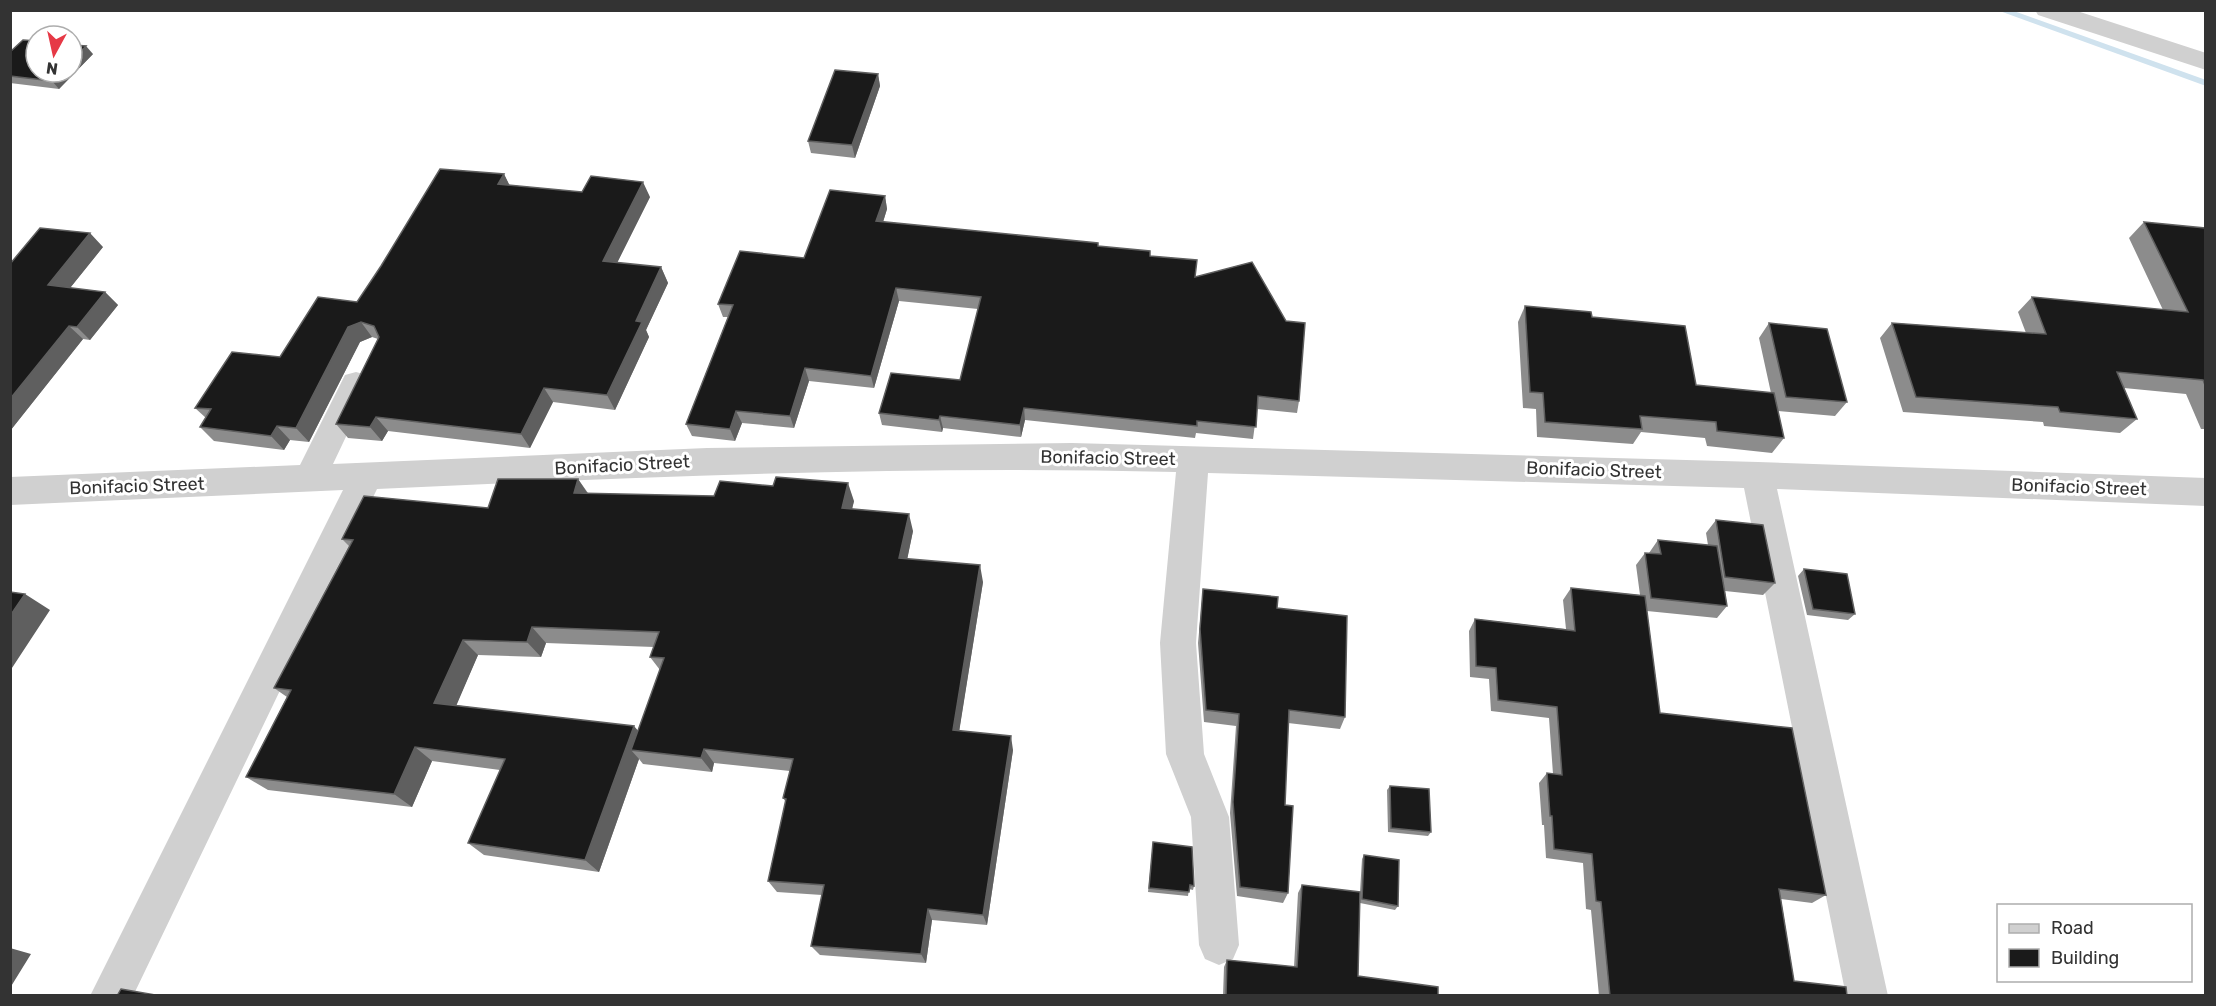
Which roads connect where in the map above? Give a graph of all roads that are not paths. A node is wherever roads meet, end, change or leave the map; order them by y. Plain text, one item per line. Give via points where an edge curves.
1 (2047, 10) edge
2 (2205, 62) edge
3 (368, 362) edge
4 (1193, 459) junction
5 (1758, 475) junction
6 (366, 477) junction
7 (309, 479) junction
8 (10, 491) edge
9 (2205, 492) edge
10 (1219, 945) dead end
11 (111, 996) edge
12 (1867, 996) edge

1 - 2 street
3 - 7 street
4 - 5 street, Bonifacio Street
4 - 6 street, Bonifacio Street via 1072,456 707,461
4 - 10 street via 1178,643 1185,754 1210,817
5 - 9 street, Bonifacio Street
5 - 12 street
6 - 7 street, Bonifacio Street
6 - 11 street
7 - 8 street, Bonifacio Street

